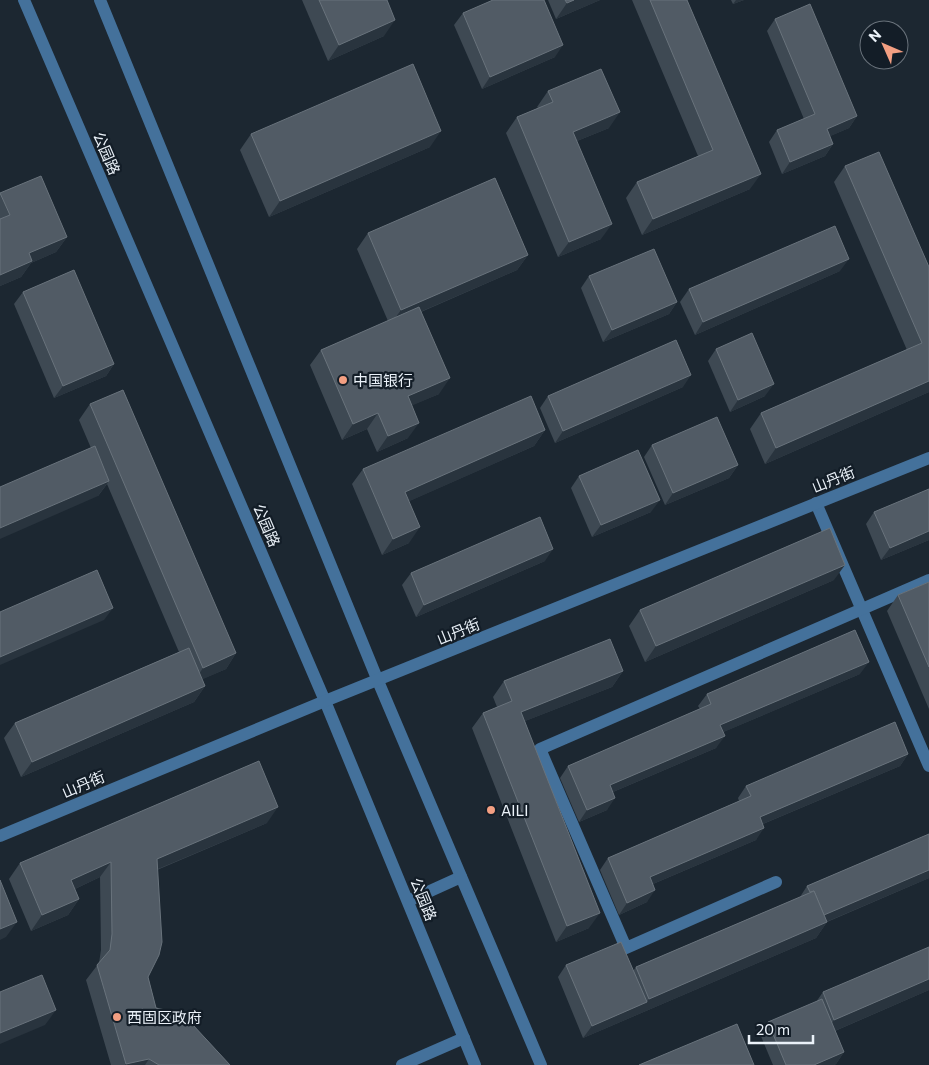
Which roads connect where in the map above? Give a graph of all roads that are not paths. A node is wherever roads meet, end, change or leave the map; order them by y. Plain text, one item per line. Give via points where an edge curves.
1 (24, 0) edge
2 (100, 0) edge
3 (929, 458) edge
4 (816, 503) junction
5 (929, 580) edge
6 (862, 609) junction
7 (378, 681) junction
8 (325, 701) junction
9 (929, 766) edge
10 (0, 836) edge
11 (461, 877) junction
12 (776, 882) dead end
13 (408, 902) junction
14 (464, 1038) junction
15 (402, 1065) edge
16 (475, 1065) edge
17 (542, 1065) edge

1 - 8 street, 公园路
2 - 7 street
3 - 4 street, 山丹街
4 - 6 street
4 - 7 street, 山丹街
5 - 6 street
6 - 9 street
6 - 12 street via 540,749 626,948
7 - 8 street, 山丹街
7 - 11 street
8 - 10 street, 山丹街
8 - 13 street, 公园路
11 - 13 street
11 - 17 street
13 - 14 street, 公园路
14 - 15 street
14 - 16 street, 公园路

